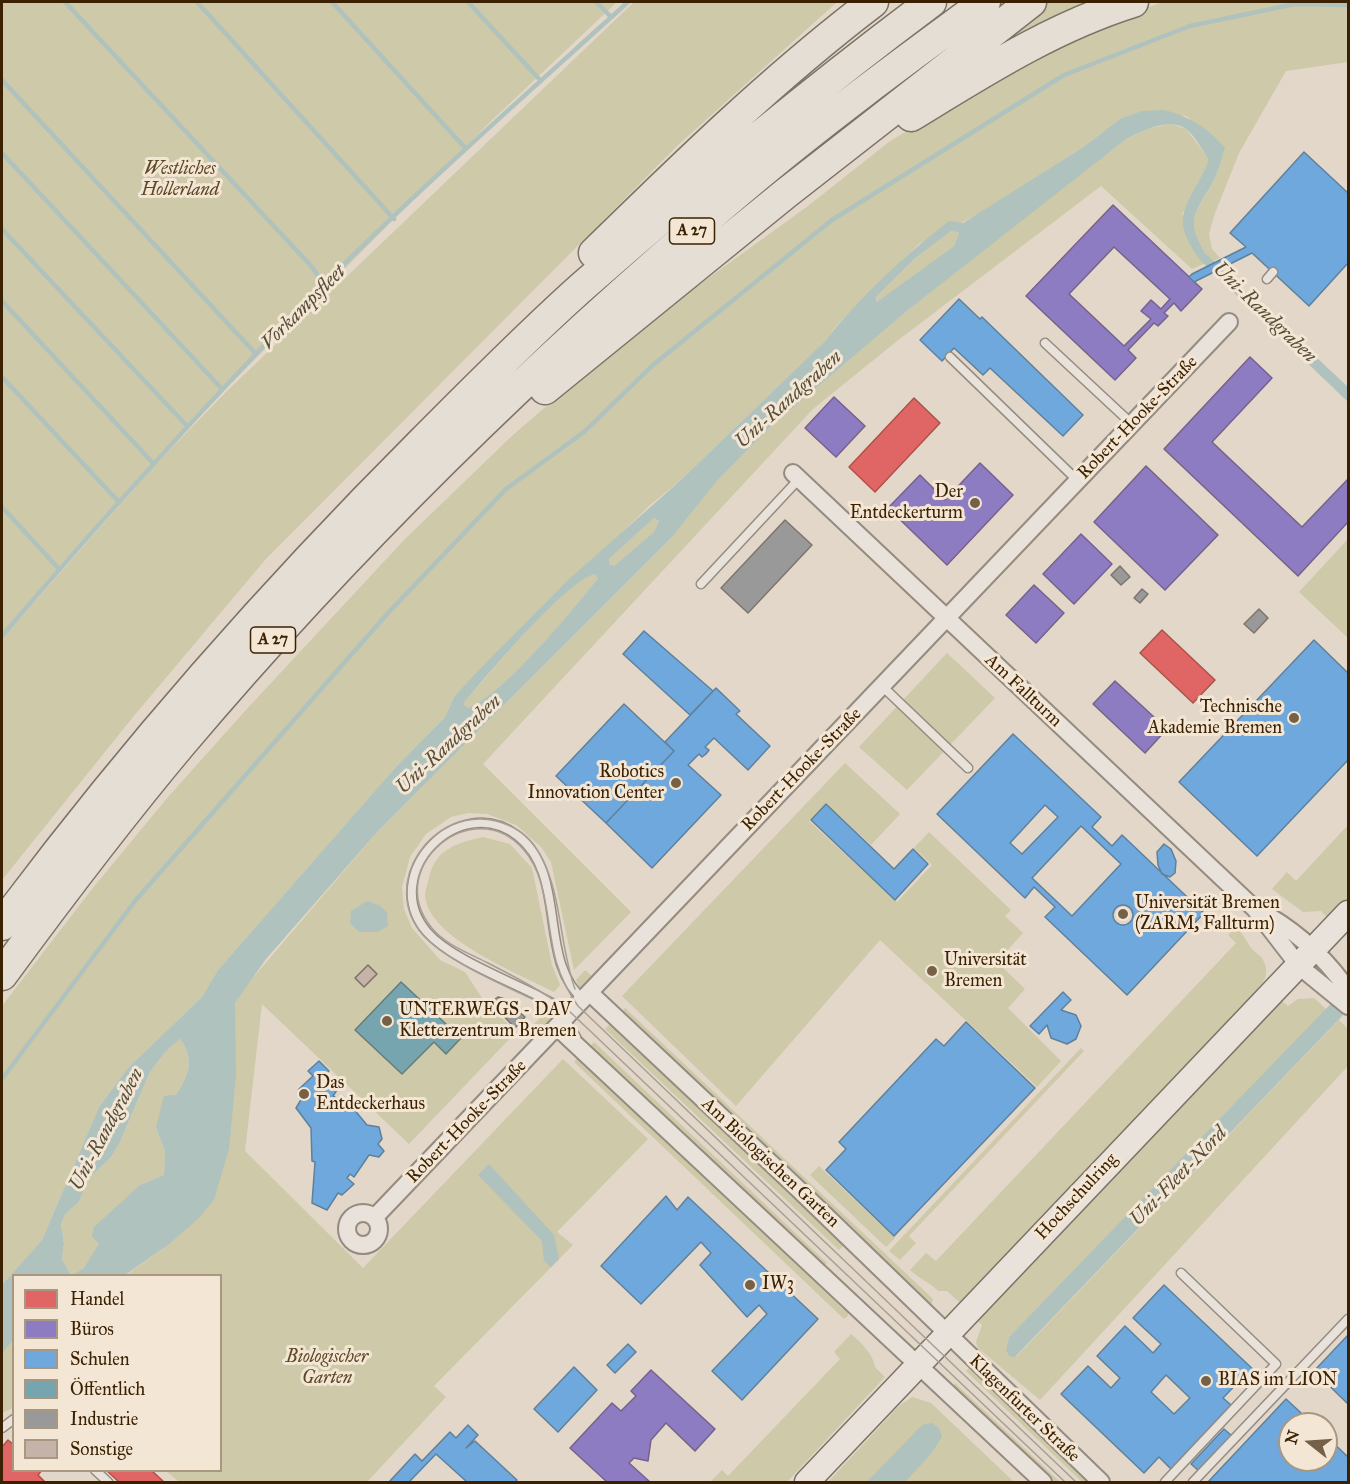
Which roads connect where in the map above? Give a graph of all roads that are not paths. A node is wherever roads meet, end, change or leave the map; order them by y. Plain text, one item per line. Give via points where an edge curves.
1 (853, 2) edge
2 (873, 2) edge
3 (932, 2) edge
4 (985, 2) edge
5 (1031, 2) edge
6 (1133, 2) edge
7 (794, 64) junction
8 (785, 194) junction
9 (1228, 322) dead end
10 (1045, 343) dead end
11 (950, 357) dead end
12 (489, 376) junction
13 (1132, 424) junction
14 (796, 476) joint
15 (1078, 481) junction
16 (420, 484) junction
17 (701, 584) dead end
18 (947, 619) junction
19 (882, 687) junction
20 (968, 768) dead end
21 (1348, 913) edge
22 (2, 924) edge
23 (1307, 958) junction
24 (2, 975) edge
25 (1341, 989) edge
26 (587, 996) junction
27 (1348, 1006) edge
28 (561, 1023) junction
29 (375, 1217) dead end
30 (1181, 1273) dead end
31 (1348, 1319) edge
32 (946, 1335) junction
33 (919, 1364) junction
34 (807, 1482) edge
35 (1043, 1482) edge
36 (1101, 1482) edge
37 (1165, 1482) edge
38 (1193, 1482) edge

1 - 7 highway
2 - 7 highway
3 - 12 highway, A 27 via 713,175 581,288
4 - 16 highway, A 27 via 726,202 565,345
5 - 8 highway
6 - 8 highway via 1059,30 1003,59 803,191
7 - 12 highway via 570,276
8 - 16 highway via 504,423 455,469
9 - 13 street, Robert-Hooke-Straße
10 - 13 lane
11 - 15 lane
12 - 22 highway, A 27 via 334,530 217,659 74,827
13 - 15 street, Robert-Hooke-Straße
14 - 17 lane
14 - 18 street, Am Fallturm
15 - 18 street, Robert-Hooke-Straße
16 - 24 highway, A 27 via 182,743 99,845
18 - 19 street, Robert-Hooke-Straße
18 - 23 street, Am Fallturm
19 - 20 lane
19 - 26 street, Robert-Hooke-Straße
21 - 23 street, Hochschulring
23 - 25 street, Am Fallturm
23 - 32 street, Hochschulring
25 - 27 street, Am Fallturm
26 - 28 street, Robert-Hooke-Straße
26 - 28 lane via 571,987 564,970 545,879 528,846 510,831 477,824 451,830 433,842 418,863 412,889 416,911 427,932 456,954 550,1002
26 - 32 street, Am Biologischen Garten via 615,1017 792,1183
28 - 29 street, Robert-Hooke-Straße
28 - 33 street via 588,1054 886,1338
30 - 37 lane via 1276,1364
31 - 38 lane
32 - 33 street, Hochschulring
32 - 36 street, Klagenfurter Straße
33 - 34 street, Hochschulring
33 - 35 street

